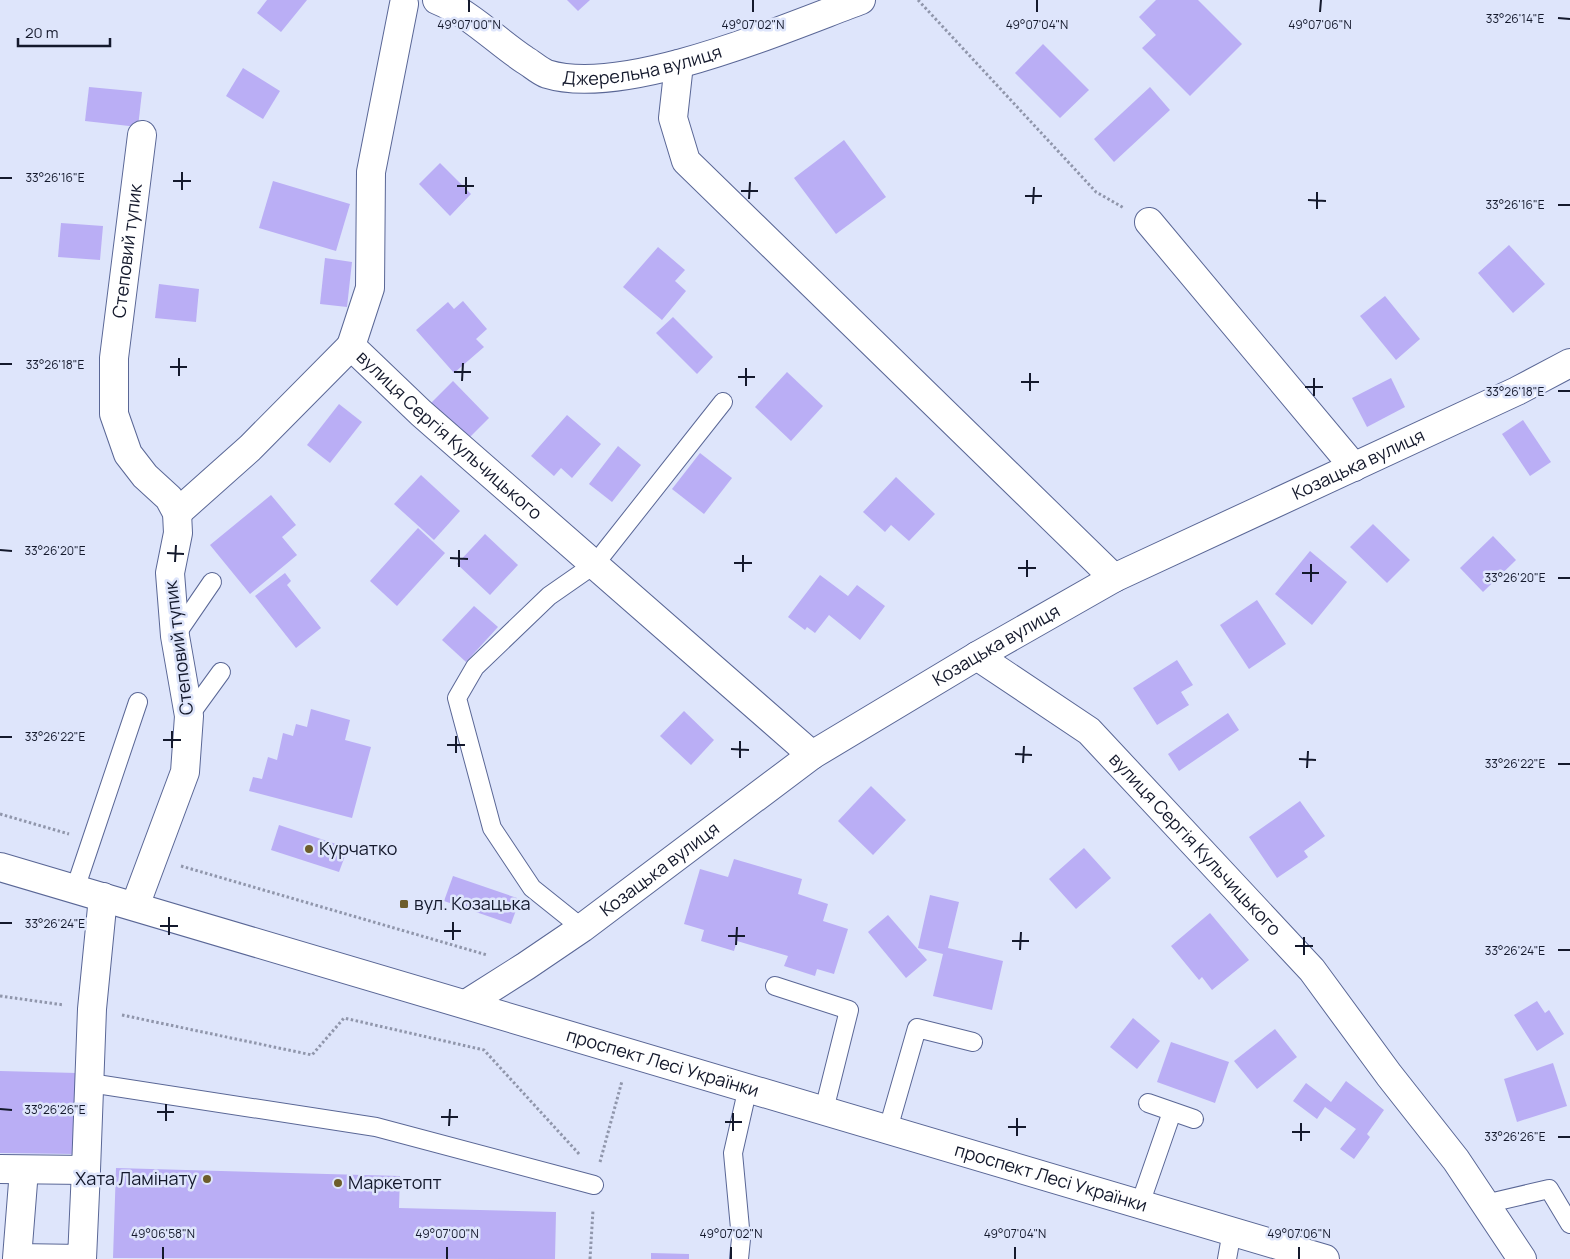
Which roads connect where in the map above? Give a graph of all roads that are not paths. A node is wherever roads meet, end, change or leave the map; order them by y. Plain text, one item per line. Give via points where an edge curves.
1 (438, 0) edge
2 (861, 0) edge
3 (409, 1) edge
4 (679, 64) junction
5 (142, 134) dead end
6 (1149, 222) road end
7 (351, 346) junction
8 (1570, 363) edge
9 (723, 402) dead end
10 (1354, 467) junction
11 (177, 512) junction
12 (595, 564) junction
13 (1114, 578) junction
14 (212, 582) dead end
15 (175, 636) junction
16 (977, 656) junction
17 (221, 672) dead end
18 (138, 702) dead end
19 (189, 716) junction
20 (812, 755) junction
21 (0, 867) edge
22 (75, 889) junction
23 (103, 897) junction
24 (136, 906) junction
25 (582, 928) junction
26 (775, 986) dead end
27 (466, 1004) junction
28 (973, 1042) dead end
29 (90, 1083) junction
30 (748, 1087) junction
31 (1148, 1103) dead end
32 (824, 1110) junction
33 (1172, 1112) junction
34 (1194, 1119) dead end
35 (888, 1129) junction
36 (12, 1169) edge
37 (86, 1170) junction
38 (596, 1179) road end
39 (1140, 1204) junction
40 (1485, 1204) junction
41 (1570, 1224) edge
42 (1232, 1231) junction
43 (738, 1259) edge
44 (1228, 1259) edge
45 (1324, 1259) edge
46 (1522, 1259) edge

1 - 4 street, Джерельна вулиця via 459,9 508,49 545,73 569,79 611,78
2 - 4 street, Джерельна вулиця
3 - 7 street, вулиця Сергія Кульчицького via 371,172 370,288
4 - 13 street via 673,118 686,162
5 - 11 street, Степовий тупик via 114,358 114,414 128,454 145,476 169,498
6 - 10 street
7 - 11 street via 250,448
7 - 12 street, вулиця Сергія Кульчицького via 420,414
8 - 10 street, Козацька вулиця
9 - 12 lane
10 - 13 street, Козацька вулиця
11 - 15 street, Степовий тупик via 178,533 170,573
12 - 20 street, вулиця Сергія Кульчицького
12 - 25 lane via 549,596 475,667 457,698 492,828 532,888
13 - 16 street, Козацька вулиця
14 - 15 lane
15 - 19 street, Степовий тупик
16 - 20 street, Козацька вулиця
16 - 40 street, вулиця Сергія Кульчицького via 1088,731 1199,847 1312,970 1456,1160
17 - 19 lane
18 - 22 lane
19 - 24 street, Степовий тупик via 185,772
20 - 25 street, Козацька вулиця
21 - 22 street, проспект Лесі Українки
22 - 23 street, проспект Лесі Українки
23 - 24 street, проспект Лесі Українки
23 - 29 street via 92,1009
24 - 27 street, проспект Лесі Українки
25 - 27 street, Козацька вулиця
26 - 32 lane via 849,1010
27 - 30 street, проспект Лесі Українки
28 - 35 lane via 917,1028
29 - 37 street
29 - 38 lane via 376,1127
30 - 32 street, проспект Лесі Українки
30 - 43 lane via 733,1152 741,1238
31 - 33 lane
32 - 35 street, проспект Лесі Українки
33 - 34 lane
33 - 39 lane
35 - 39 street, проспект Лесі Українки
36 - 37 street
36 - 37 street via 17,1258 82,1259
39 - 42 street, проспект Лесі Українки
40 - 41 lane via 1549,1189
40 - 46 street, вулиця Сергія Кульчицького
42 - 44 lane
42 - 45 street, проспект Лесі Українки

